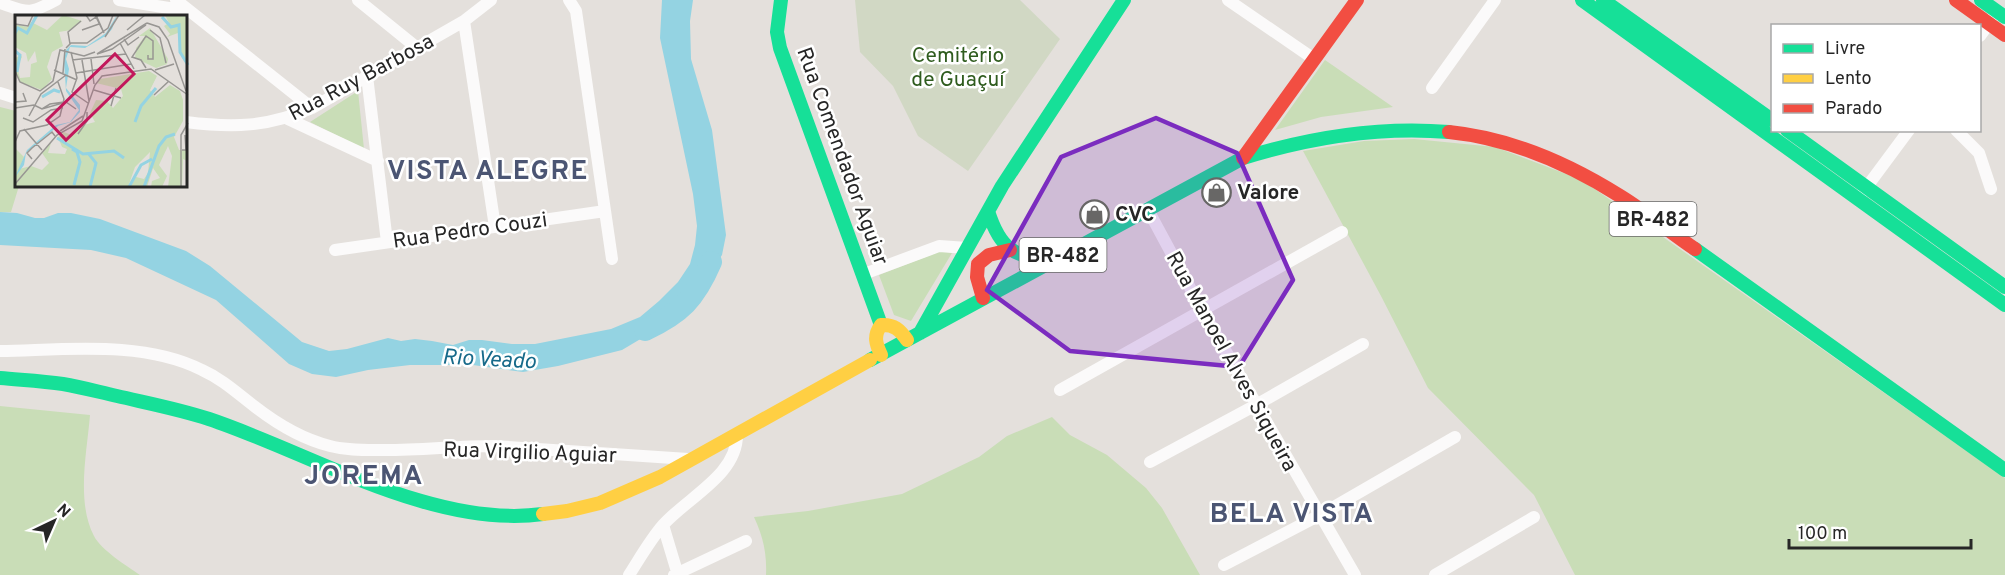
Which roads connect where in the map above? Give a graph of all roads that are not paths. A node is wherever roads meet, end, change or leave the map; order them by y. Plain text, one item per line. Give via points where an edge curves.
1 (56, 0) edge
2 (118, 0) edge
3 (176, 0) edge
4 (358, 0) edge
5 (491, 0) edge
6 (569, 0) edge
7 (781, 0) edge
8 (1124, 0) edge
9 (1228, 0) edge
10 (1357, 0) edge
11 (1495, 0) edge
12 (1582, 0) edge
13 (1603, 0) edge
14 (1956, 0) edge
15 (1981, 0) edge
16 (0, 3) edge
17 (189, 11) junction
18 (2001, 15) edge
19 (464, 21) junction
20 (1989, 24) junction
21 (1981, 35) edge
22 (2005, 35) edge
23 (416, 47) junction
24 (1314, 59) junction
25 (367, 76) junction
26 (1432, 88) dead end
27 (0, 93) edge
28 (15, 98) edge
29 (312, 108) junction
30 (288, 118) junction
31 (1771, 119) edge
32 (188, 122) edge
33 (1771, 130) edge
34 (1774, 132) edge
35 (1788, 132) edge
36 (1908, 132) edge
37 (1958, 132) edge
38 (1243, 158) junction
39 (378, 161) junction
40 (1991, 189) dead end
41 (1863, 193) junction
42 (1147, 208) junction
43 (605, 211) junction
44 (988, 211) junction
45 (495, 227) junction
46 (1342, 232) dead end
47 (387, 242) junction
48 (968, 248) junction
49 (335, 250) dead end
50 (1010, 250) junction
51 (612, 259) dead end
52 (1054, 260) junction
53 (864, 274) junction
54 (2005, 287) edge
55 (983, 298) junction
56 (2005, 305) edge
57 (1202, 310) junction
58 (881, 325) junction
59 (920, 333) junction
60 (907, 340) junction
61 (1363, 344) dead end
62 (0, 351) edge
63 (881, 355) junction
64 (0, 378) edge
65 (1060, 390) dead end
66 (1256, 405) junction
67 (737, 435) junction
68 (1455, 437) dead end
69 (690, 459) junction
70 (1150, 462) dead end
71 (2005, 470) edge
72 (1320, 515) junction
73 (1534, 517) dead end
74 (663, 525) junction
75 (746, 541) dead end
76 (1224, 565) dead end
77 (676, 574) edge
78 (629, 575) edge
79 (1355, 575) edge
80 (1435, 575) edge

1 - 16 street via 32,12
2 - 17 street
3 - 17 street
4 - 23 street
5 - 19 street, Rua Ruy Barbosa
6 - 43 street via 576,11
7 - 53 main road, Rua Comendador Aguiar via 777,32 780,48
8 - 44 main road
9 - 24 street
10 - 24 main road
11 - 26 street
12 - 33 main road
13 - 31 main road
14 - 20 main road
15 - 18 main road
17 - 29 street
18 - 20 street
19 - 23 street, Rua Ruy Barbosa
19 - 45 street
20 - 21 street
20 - 22 main road
23 - 25 street, Rua Ruy Barbosa
24 - 38 main road
25 - 29 street, Rua Ruy Barbosa
25 - 39 street
27 - 28 street
29 - 30 street, Rua Ruy Barbosa
30 - 32 street, Rua Ruy Barbosa via 235,126
30 - 39 street
34 - 41 main road
35 - 41 main road
36 - 41 street
37 - 40 street via 1979,153
38 - 42 main road, BR-482
38 - 71 main road, BR-482 via 1314,139 1405,130 1484,138 1550,160 1630,203
39 - 47 street
41 - 54 main road
41 - 56 main road
42 - 52 main road, BR-482
42 - 57 street, Rua Manoel Alves Siqueira
43 - 45 street, Rua Pedro Couzi
43 - 51 street
44 - 48 main road
44 - 50 main road via 994,230
45 - 47 street, Rua Pedro Couzi
46 - 57 street
47 - 49 street, Rua Pedro Couzi
48 - 53 street via 939,246
48 - 59 main road
50 - 52 main road via 1028,259
50 - 55 main road via 988,256 976,267
52 - 55 main road, BR-482
53 - 58 main road, Rua Comendador Aguiar
55 - 59 main road, BR-482
57 - 65 street
57 - 66 street, Rua Manoel Alves Siqueira
58 - 60 main road via 898,328
58 - 63 main road via 875,338
59 - 60 main road, BR-482
60 - 63 main road, BR-482
61 - 66 street
62 - 69 street, Rua Virgilio Aguiar via 88,348 141,353 185,363 225,383 292,432 346,449 404,451 494,446
63 - 67 main road, BR-482
64 - 69 main road, BR-482 via 74,386 209,419 380,487 434,504 496,515 529,516 600,503
66 - 70 street
66 - 72 street, Rua Manoel Alves Siqueira
67 - 69 main road, BR-482
67 - 74 street via 735,452 725,469
68 - 72 street
72 - 76 street
72 - 79 street, Rua Manoel Alves Siqueira
73 - 80 street
74 - 77 street
74 - 78 street
75 - 77 street

